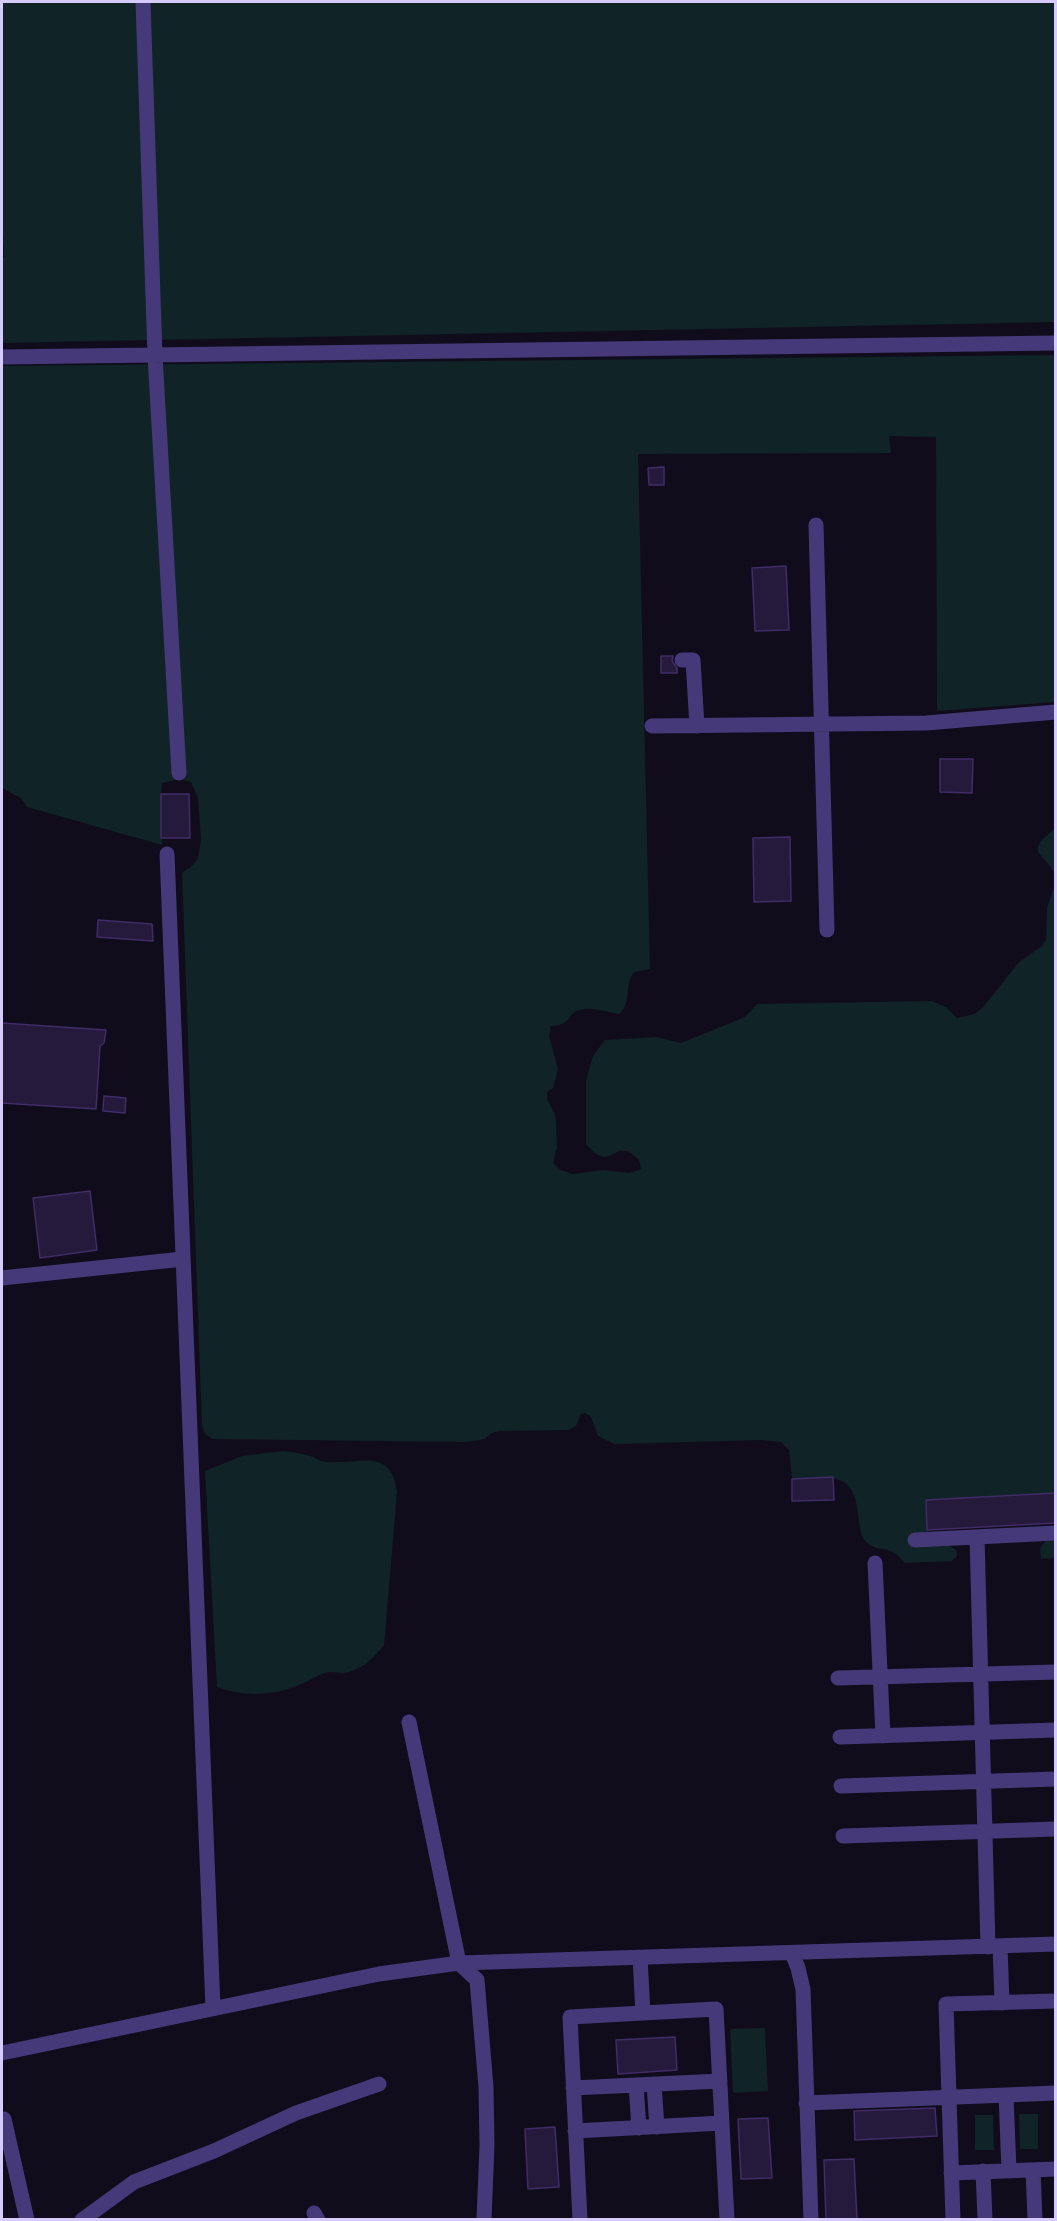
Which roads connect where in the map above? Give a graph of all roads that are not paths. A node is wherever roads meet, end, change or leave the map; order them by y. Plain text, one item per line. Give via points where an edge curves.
1 (143, 2) edge
2 (1056, 343) edge
3 (155, 355) junction
4 (2, 357) edge
5 (816, 525) dead end
6 (682, 660) dead end
7 (1056, 712) edge
8 (821, 724) junction
9 (652, 726) dead end
10 (698, 726) junction
11 (179, 773) dead end
12 (167, 854) dead end
13 (827, 930) dead end
14 (183, 1259) junction
15 (2, 1278) edge
16 (1056, 1533) edge
17 (977, 1537) junction
18 (915, 1540) dead end
19 (875, 1563) dead end
20 (1056, 1672) edge
21 (980, 1674) junction
22 (880, 1677) junction
23 (838, 1678) dead end
24 (409, 1722) dead end
25 (1056, 1730) edge
26 (982, 1732) junction
27 (883, 1736) junction
28 (840, 1737) dead end
29 (1056, 1779) edge
30 (983, 1781) junction
31 (841, 1786) dead end
32 (1056, 1829) edge
33 (984, 1832) junction
34 (843, 1836) dead end
35 (1056, 1944) edge
36 (994, 1947) junction
37 (792, 1953) junction
38 (640, 1958) junction
39 (459, 1963) junction
40 (1056, 2001) edge
41 (1002, 2003) junction
42 (213, 2008) junction
43 (643, 2013) junction
44 (2, 2053) edge
45 (720, 2081) junction
46 (379, 2084) dead end
47 (654, 2084) junction
48 (636, 2085) junction
49 (573, 2088) junction
50 (1056, 2093) edge
51 (1006, 2095) junction
52 (949, 2097) junction
53 (807, 2103) junction
54 (4, 2119) dead end
55 (722, 2123) junction
56 (657, 2127) junction
57 (639, 2128) junction
58 (575, 2131) junction
59 (1056, 2169) edge
60 (1009, 2170) junction
61 (1033, 2170) junction
62 (983, 2171) junction
63 (951, 2173) junction
64 (27, 2220) edge
65 (82, 2220) edge
66 (484, 2220) edge
67 (580, 2220) edge
68 (727, 2220) edge
69 (811, 2220) edge
70 (952, 2220) edge
71 (985, 2220) edge
72 (1035, 2220) edge

1 - 3 street
2 - 3 street
3 - 4 street
3 - 11 street
5 - 8 street
6 - 10 street via 693,660
7 - 8 street via 926,723
8 - 10 street
8 - 13 street
9 - 10 street
12 - 14 street
14 - 15 street
14 - 42 street
16 - 17 street
17 - 18 street
17 - 21 street
19 - 22 street
20 - 21 street
21 - 22 street
21 - 26 street
22 - 23 street
22 - 27 street
24 - 39 street
25 - 26 street
26 - 27 street
26 - 30 street
27 - 28 street
29 - 30 street
30 - 31 street
30 - 33 street
32 - 33 street
33 - 34 street
33 - 36 street
35 - 36 street
36 - 37 street
36 - 41 street
37 - 38 street
37 - 53 street via 803,1989
38 - 39 street
38 - 43 street
39 - 42 street via 379,1974
39 - 66 street via 477,1980 486,2087
40 - 41 street
41 - 52 street via 946,2004
42 - 44 street
43 - 45 street via 716,2009
43 - 49 street via 570,2017
45 - 47 street
45 - 55 street
46 - 65 street via 296,2113 134,2182
47 - 48 street
47 - 56 street
48 - 49 street
48 - 57 street
49 - 58 street
50 - 51 street
51 - 52 street
51 - 60 street
52 - 53 street
52 - 63 street
53 - 69 street
54 - 64 street
55 - 56 street
55 - 68 street
56 - 57 street
57 - 58 street
58 - 67 street
59 - 61 street
60 - 61 street
60 - 62 street
61 - 72 street
62 - 63 street
62 - 71 street
63 - 70 street

